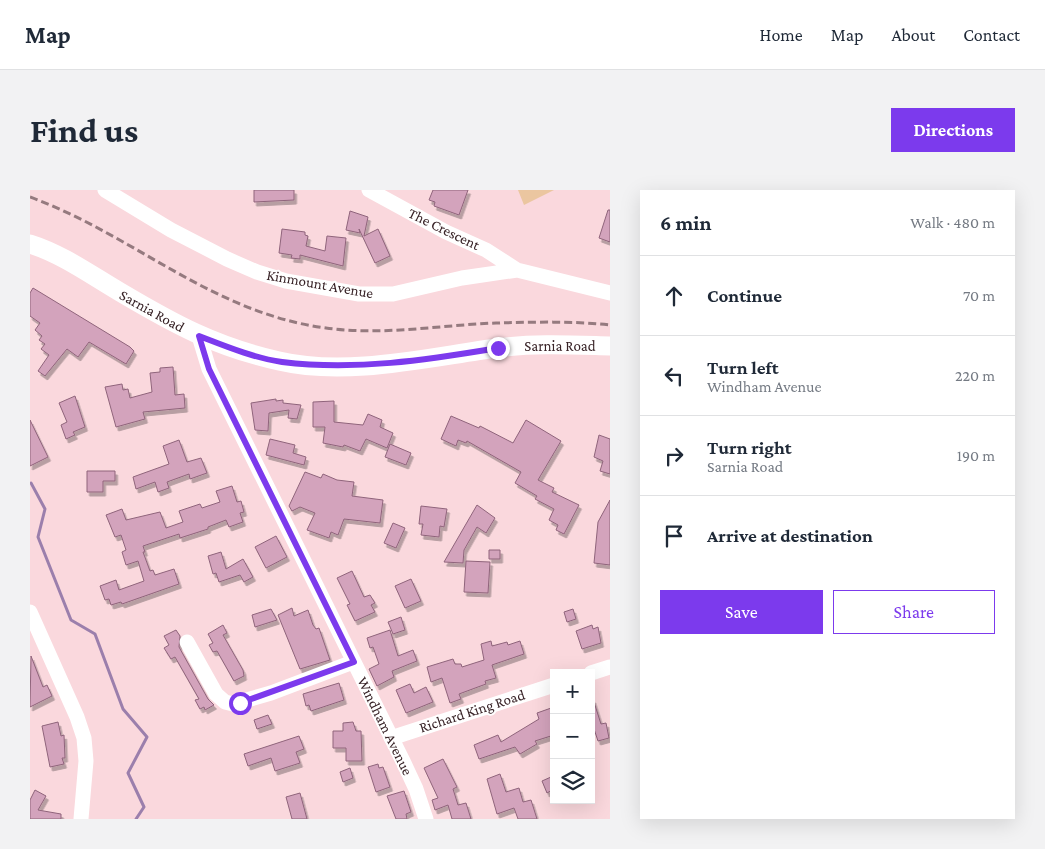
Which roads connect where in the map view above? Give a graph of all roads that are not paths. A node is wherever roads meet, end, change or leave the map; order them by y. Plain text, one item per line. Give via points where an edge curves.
1 (105, 190) edge
2 (369, 190) edge
3 (30, 244) edge
4 (517, 270) junction
5 (610, 294) edge
6 (199, 336) junction
7 (610, 346) edge
8 (30, 612) edge
9 (187, 642) dead end
10 (354, 662) junction
11 (610, 667) edge
12 (595, 672) edge
13 (550, 686) edge
14 (391, 738) junction
15 (81, 819) edge
16 (426, 819) edge

1 - 4 street, Kinmount Avenue via 227,259 286,281 359,294 393,294
2 - 4 street, The Crescent via 486,250
3 - 6 main road, Sarnia Road via 58,256
4 - 5 street, Kinmount Avenue
6 - 7 main road, Sarnia Road via 280,362 335,366 384,364 518,346
6 - 10 street, Windham Avenue via 209,369
8 - 15 street via 84,738 86,761
9 - 10 street via 216,694 233,704 271,694
10 - 14 street, Windham Avenue
11 - 12 street
13 - 14 street, Richard King Road
14 - 16 street, Windham Avenue via 416,789

